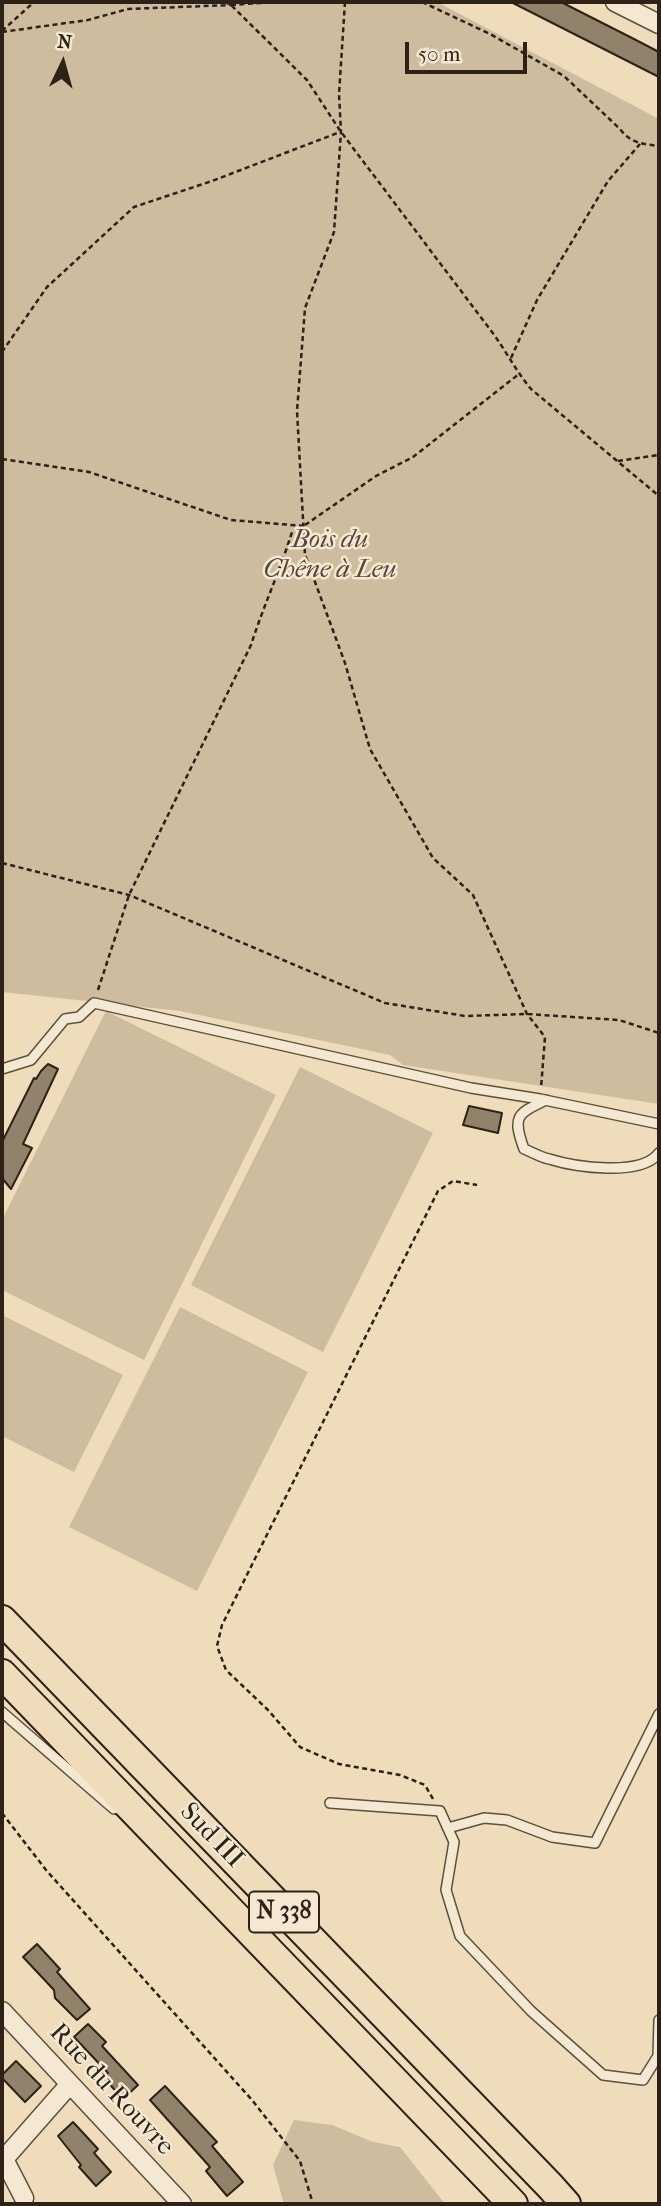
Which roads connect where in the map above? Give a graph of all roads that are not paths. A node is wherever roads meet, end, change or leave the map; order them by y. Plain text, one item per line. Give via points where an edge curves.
1 (615, 2) edge
2 (659, 24) edge
3 (2, 1069) edge
4 (543, 1099) junction
5 (659, 1124) edge
6 (659, 1153) edge
7 (2, 1620) edge
8 (2, 1674) edge
9 (2, 1712) edge
10 (659, 1714) edge
11 (330, 1803) dead end
12 (122, 1816) dead end
13 (132, 1825) dead end
14 (448, 1828) junction
15 (217, 1898) junction
16 (2, 2011) edge
17 (659, 2020) edge
18 (658, 2057) edge
19 (70, 2084) junction
20 (24, 2198) dead end
21 (182, 2204) edge
22 (513, 2204) edge
23 (566, 2204) edge

1 - 2 street
3 - 4 lane via 31,1060 65,1019 79,1017 94,1003 471,1088
4 - 5 lane
4 - 6 lane via 522,1111 519,1118 517,1132 524,1149 584,1167 631,1167
7 - 23 highway, Sud III / N 338
8 - 15 highway, Sud III / N 338
9 - 12 lane
10 - 14 lane via 595,1843 552,1837 507,1820 484,1818
11 - 14 lane via 440,1811
13 - 15 lane
14 - 18 lane via 454,1842 446,1890 460,1936 531,2011 603,2076 643,2080
15 - 22 highway, Sud III / N 338
16 - 19 street, Rue du Rouvre
17 - 18 lane
19 - 20 street via 4,2159
19 - 21 street, Rue du Rouvre

